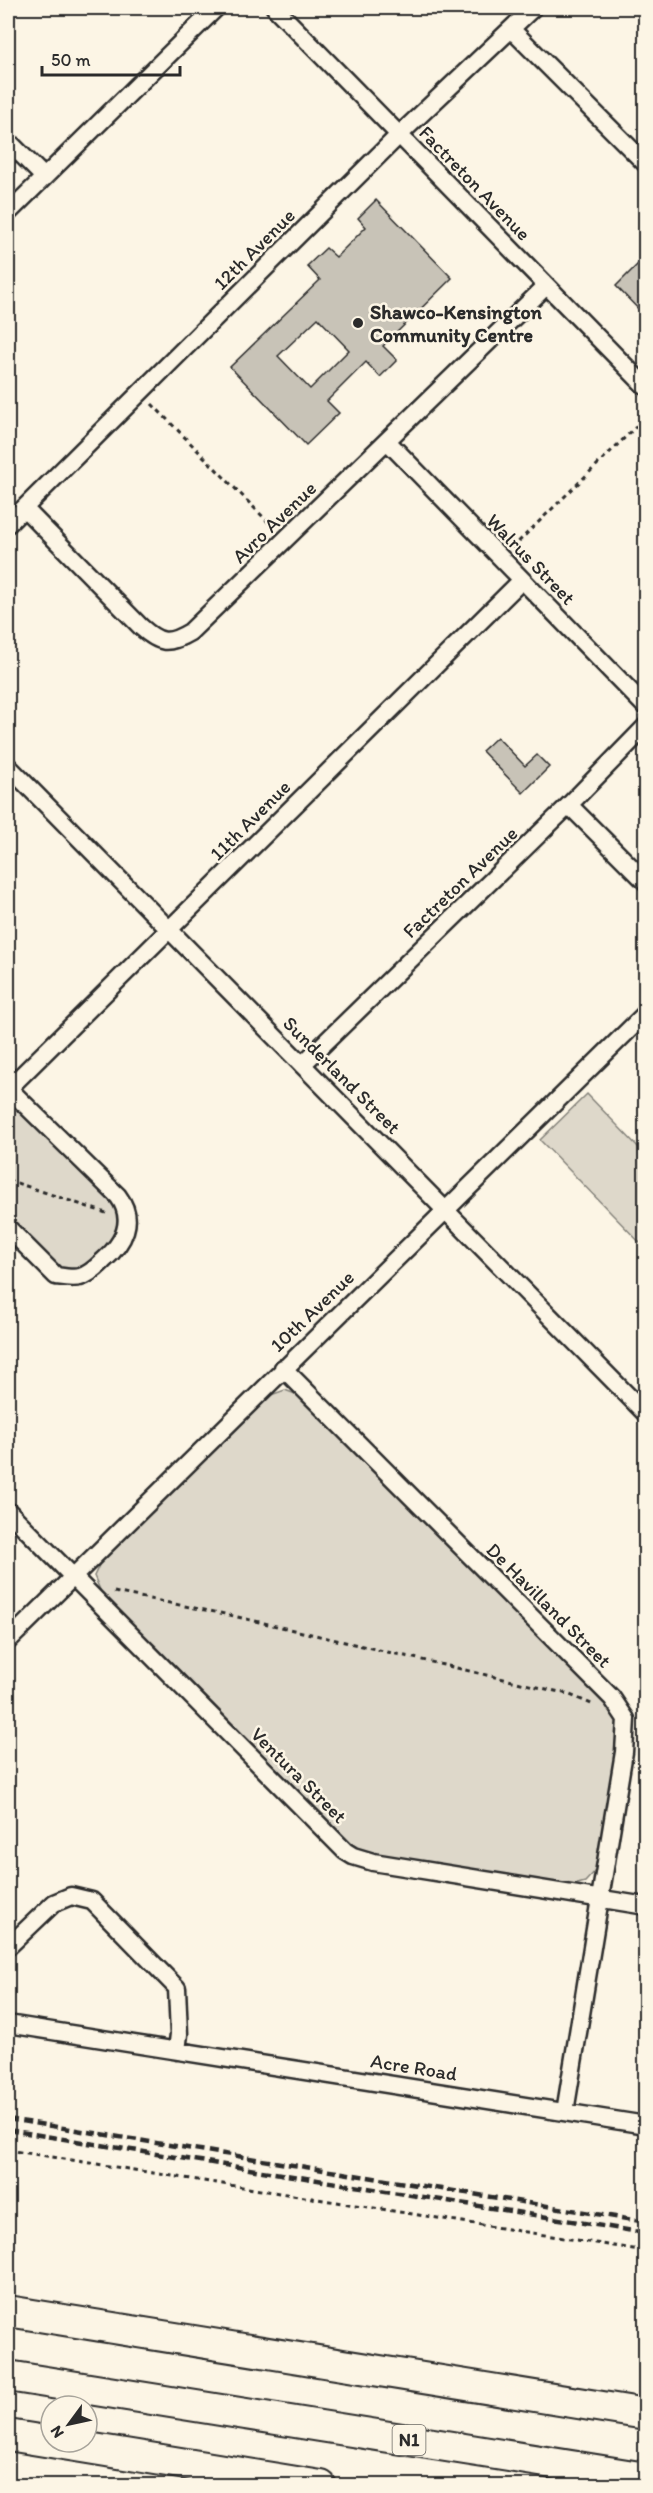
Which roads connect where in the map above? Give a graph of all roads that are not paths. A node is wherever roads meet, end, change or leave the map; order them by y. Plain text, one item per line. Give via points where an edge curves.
1 (216, 8) edge
2 (275, 8) edge
3 (533, 8) edge
4 (511, 29) junction
5 (399, 135) junction
6 (8, 141) edge
7 (645, 164) edge
8 (44, 177) junction
9 (8, 213) edge
10 (546, 286) junction
11 (645, 387) edge
12 (387, 441) junction
13 (24, 508) junction
14 (8, 524) edge
15 (522, 580) junction
16 (645, 707) edge
17 (645, 726) edge
18 (8, 766) edge
19 (569, 805) junction
20 (645, 882) edge
21 (169, 930) junction
22 (645, 1013) edge
23 (302, 1065) junction
24 (8, 1089) edge
25 (445, 1210) junction
26 (8, 1228) edge
27 (283, 1368) junction
28 (645, 1414) edge
29 (8, 1511) edge
30 (72, 1577) junction
31 (8, 1641) edge
32 (599, 1898) junction
33 (645, 1906) edge
34 (8, 1947) edge
35 (8, 2024) edge
36 (177, 2051) junction
37 (565, 2112) junction
38 (645, 2126) edge
39 (8, 2296) edge
40 (8, 2311) edge
41 (383, 2372) junction
42 (8, 2376) edge
43 (645, 2414) edge
44 (8, 2435) edge
45 (645, 2478) edge
46 (321, 2486) edge

1 - 8 street
2 - 5 street, Factreton Avenue
3 - 4 street, 12th Avenue
4 - 5 street, 12th Avenue
4 - 7 street
5 - 10 street, Factreton Avenue
5 - 13 street, 12th Avenue
6 - 8 street
8 - 9 street
10 - 11 street, Factreton Avenue
10 - 12 street, Avro Avenue
12 - 13 street, Avro Avenue via 190,632 176,640 161,641 141,627
12 - 15 street, Walrus Street
13 - 14 street, 12th Avenue
15 - 16 street, Walrus Street
15 - 21 street, 11th Avenue
17 - 19 street, Factreton Avenue
18 - 21 street, Sunderland Street
19 - 20 street
19 - 23 street, Factreton Avenue
21 - 23 street, Sunderland Street
21 - 24 street, 11th Avenue
22 - 25 street, 10th Avenue
23 - 25 street, Sunderland Street
24 - 26 street, 11th Avenue via 118,1196 128,1220 120,1244 94,1269 79,1277 56,1276
25 - 27 street, 10th Avenue
25 - 28 street, Sunderland Street
27 - 30 street, 10th Avenue
27 - 32 street, De Havilland Street via 612,1698 626,1719
29 - 30 street, Ventura Street
30 - 31 street, 10th Avenue
30 - 32 street, Ventura Street via 353,1856
32 - 33 street, Ventura Street
32 - 37 street
34 - 36 street via 54,1903 71,1896 92,1900 177,1988
35 - 36 street, Acre Road
36 - 37 street, Acre Road
37 - 38 street, Acre Road
39 - 41 highway
40 - 41 highway
41 - 43 highway
42 - 45 highway, N1
44 - 46 highway

